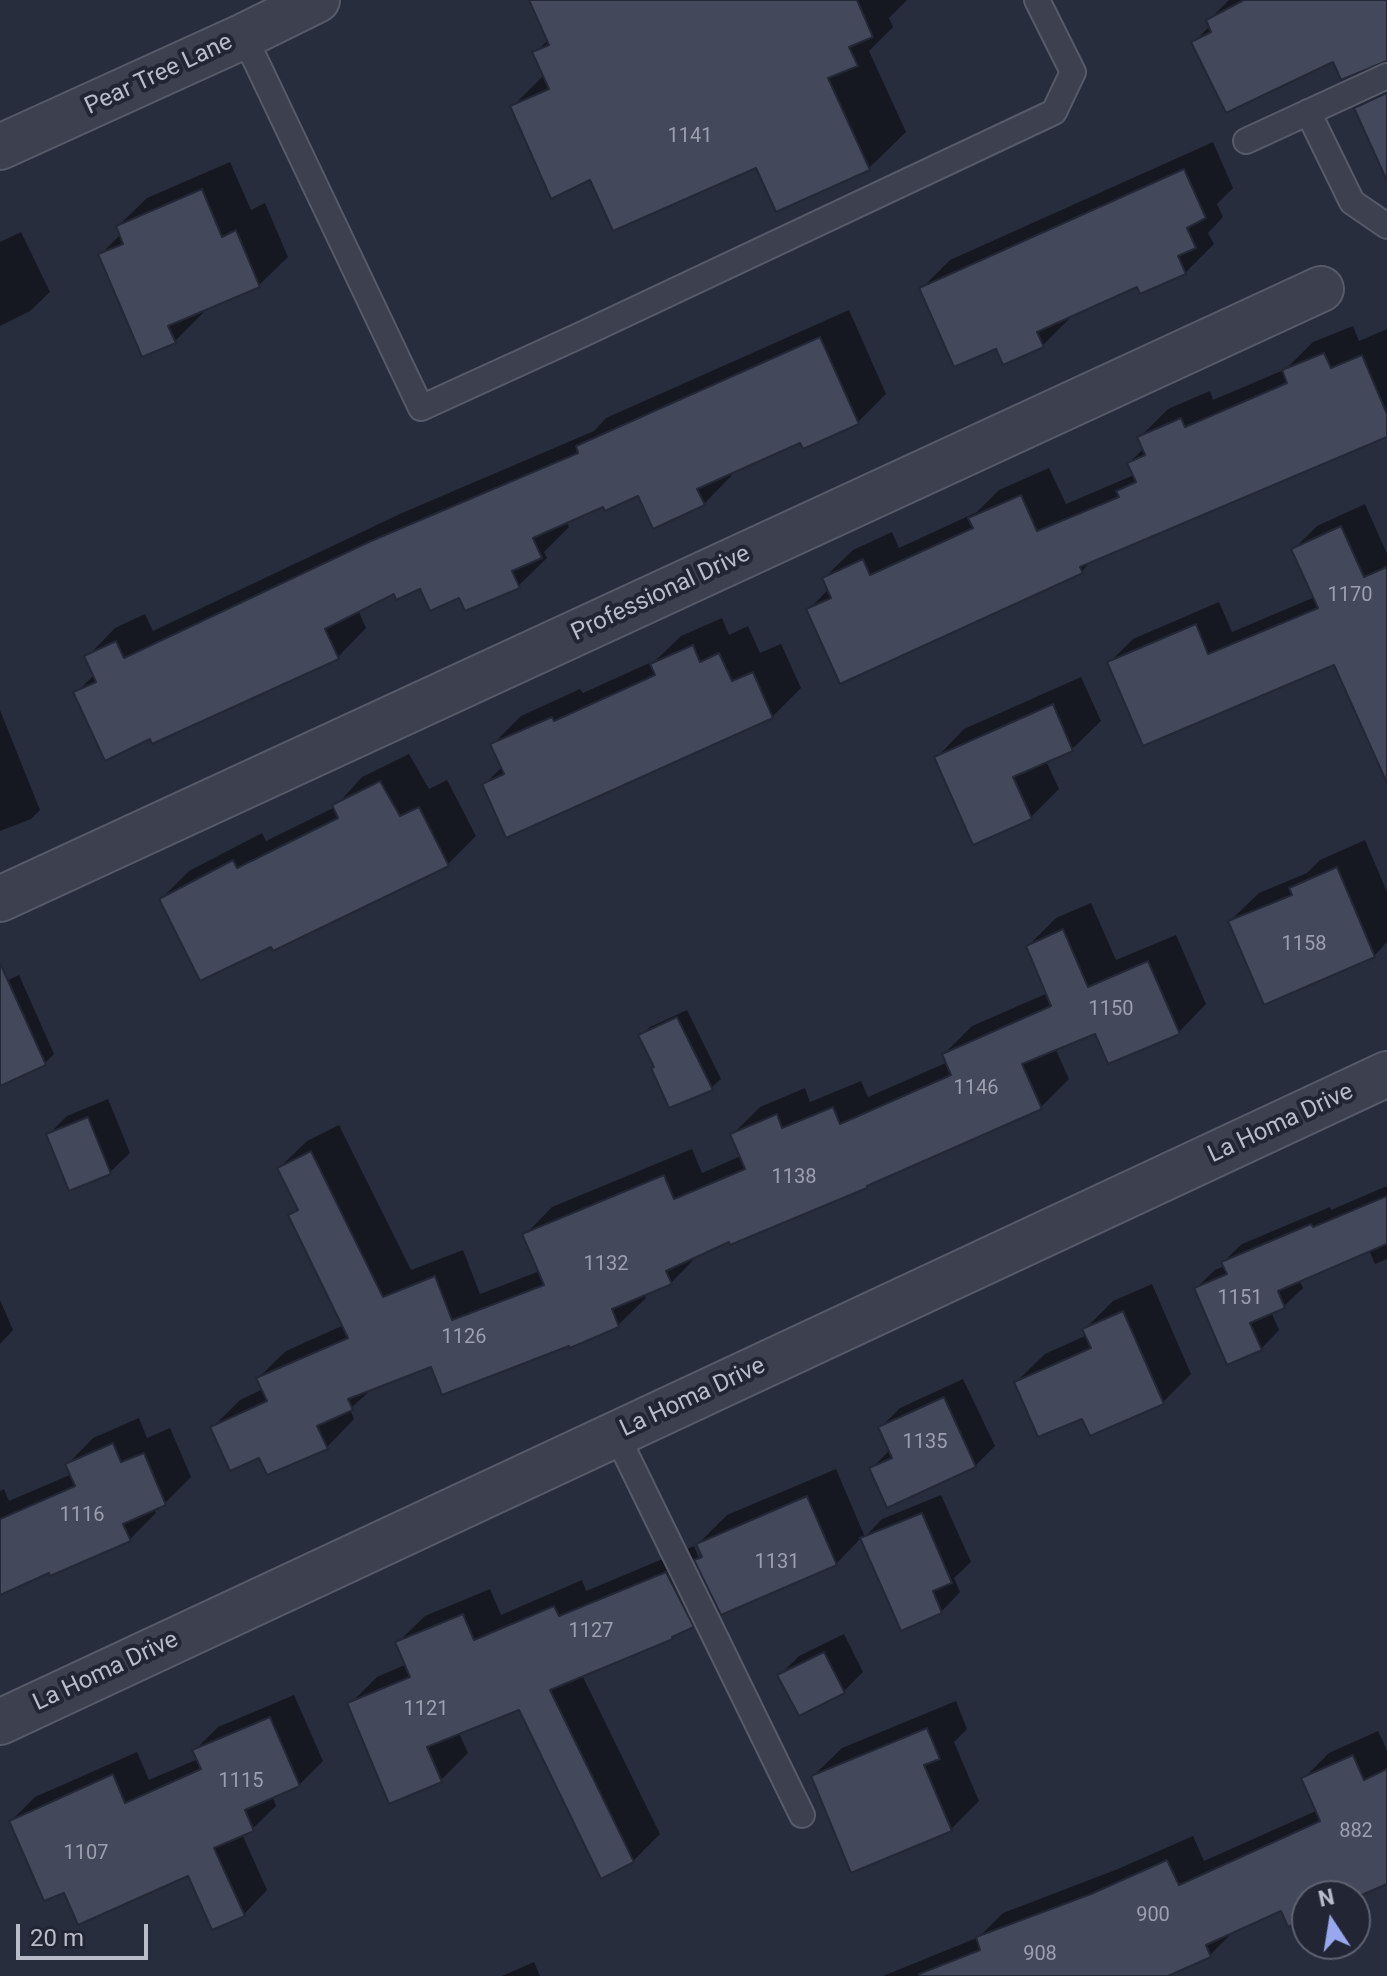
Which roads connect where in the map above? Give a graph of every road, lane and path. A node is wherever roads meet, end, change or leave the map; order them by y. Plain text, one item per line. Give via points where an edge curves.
1 (317, 0) edge
2 (1037, 0) edge
3 (244, 36) junction
4 (1387, 76) edge
5 (1308, 112) junction
6 (1246, 141) dead end
7 (0, 147) edge
8 (1387, 226) edge
9 (1321, 289) dead end
10 (0, 899) edge
11 (1387, 1074) edge
12 (616, 1434) junction
13 (0, 1722) edge
14 (802, 1815) dead end

1 - 3 street, Pear Tree Lane
2 - 3 lane via 1073,72 1054,112 421,408
3 - 7 street, Pear Tree Lane
4 - 5 lane
5 - 6 lane
5 - 8 lane via 1352,202
9 - 10 street, Professional Drive
11 - 12 street, La Homa Drive
12 - 13 street, La Homa Drive
12 - 14 lane

